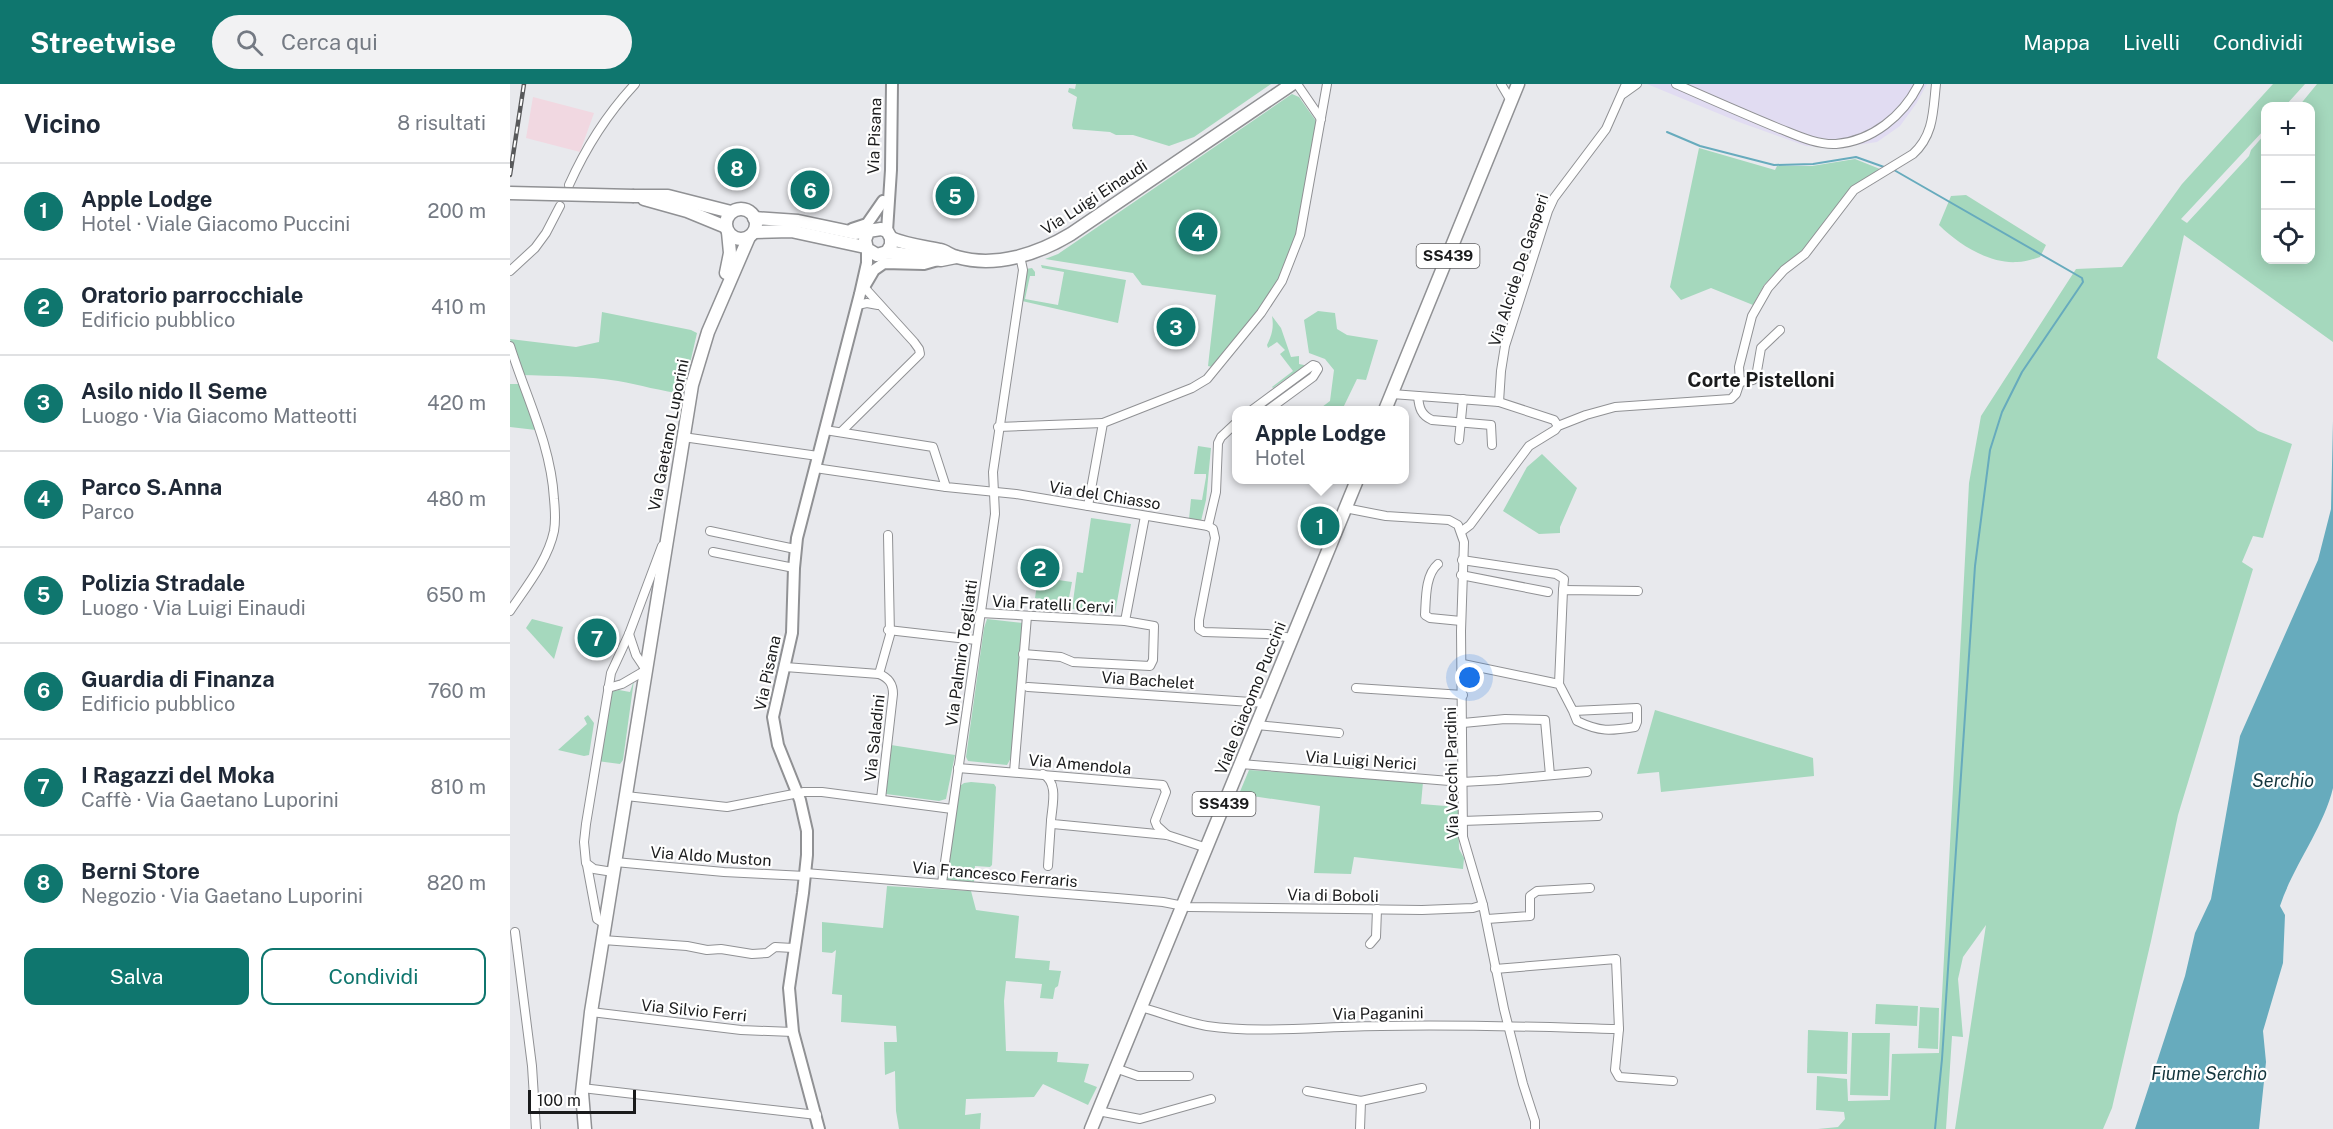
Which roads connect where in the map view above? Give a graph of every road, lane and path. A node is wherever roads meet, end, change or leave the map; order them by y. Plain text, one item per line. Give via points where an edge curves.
1 (635, 84) edge
2 (892, 84) edge
3 (1294, 84) edge
4 (1327, 84) edge
5 (1501, 84) edge
6 (1518, 84) edge
7 (1626, 84) edge
8 (1637, 84) edge
9 (1676, 84) edge
10 (1919, 84) edge
11 (1936, 84) edge
12 (1622, 94) junction
13 (1511, 101) junction
14 (1321, 119) junction
15 (569, 185) dead end
16 (888, 189) junction
17 (510, 193) edge
18 (634, 196) junction
19 (884, 201) junction
20 (560, 206) dead end
21 (731, 212) junction
22 (754, 218) junction
23 (727, 230) junction
24 (839, 230) junction
25 (870, 231) junction
26 (751, 234) junction
27 (889, 234) junction
28 (866, 248) junction
29 (884, 254) junction
30 (1020, 256) junction
31 (956, 257) junction
32 (941, 260) junction
33 (510, 271) edge
34 (860, 295) junction
35 (878, 305) junction
36 (716, 313) junction
37 (1780, 330) dead end
38 (510, 346) edge
39 (1740, 382) junction
40 (1392, 394) junction
41 (1418, 396) junction
42 (1463, 399) junction
43 (1499, 402) junction
44 (1259, 406) edge
45 (1275, 406) edge
46 (1387, 406) edge
47 (1103, 423) junction
48 (1461, 423) junction
49 (1558, 426) junction
50 (998, 427) junction
51 (1232, 427) edge
52 (825, 430) junction
53 (841, 432) junction
54 (683, 437) junction
55 (1459, 440) dead end
56 (1492, 445) dead end
57 (818, 456) junction
58 (815, 468) junction
59 (1355, 484) edge
60 (946, 487) junction
61 (994, 493) junction
62 (1088, 506) junction
63 (1345, 508) junction
64 (1145, 516) junction
65 (1208, 526) junction
66 (667, 531) junction
67 (710, 531) dead end
68 (1462, 531) junction
69 (888, 535) dead end
70 (795, 549) junction
71 (713, 552) dead end
72 (1462, 560) junction
73 (1438, 564) dead end
74 (794, 568) junction
75 (1461, 575) junction
76 (1563, 590) junction
77 (1638, 591) dead end
78 (1548, 592) dead end
79 (655, 609) junction
80 (510, 611) edge
81 (980, 613) junction
82 (637, 615) junction
83 (1028, 616) junction
84 (1125, 621) junction
85 (1461, 621) junction
86 (888, 630) junction
87 (629, 634) junction
88 (1292, 638) junction
89 (976, 640) junction
90 (1023, 654) junction
91 (1463, 664) junction
92 (785, 667) junction
93 (645, 670) junction
94 (879, 674) junction
95 (1559, 684) junction
96 (1028, 687) dead end
97 (608, 688) junction
98 (1356, 688) dead end
99 (1462, 695) junction
100 (1266, 703) junction
101 (1573, 711) junction
102 (1462, 723) junction
103 (1257, 725) junction
104 (1339, 733) dead end
105 (1241, 764) junction
106 (958, 768) junction
107 (1014, 772) junction
108 (1587, 772) dead end
109 (1042, 774) junction
110 (1550, 775) junction
111 (1063, 777) junction
112 (1462, 782) junction
113 (1053, 786) junction
114 (798, 794) junction
115 (626, 796) junction
116 (881, 799) junction
117 (952, 809) junction
118 (1598, 816) dead end
119 (1155, 817) junction
120 (1051, 821) junction
121 (1462, 821) junction
122 (1134, 833) junction
123 (1167, 835) junction
124 (1207, 848) junction
125 (586, 862) junction
126 (1048, 866) dead end
127 (614, 867) junction
128 (805, 874) junction
129 (942, 883) junction
130 (1590, 888) dead end
131 (1182, 905) junction
132 (1483, 905) junction
133 (1377, 909) junction
134 (1487, 920) junction
135 (605, 924) junction
136 (515, 932) dead end
137 (603, 940) junction
138 (1370, 944) dead end
139 (793, 948) junction
140 (1495, 969) junction
141 (1140, 1007) junction
142 (591, 1012) junction
143 (1508, 1026) junction
144 (1619, 1029) junction
145 (793, 1032) junction
146 (1115, 1068) junction
147 (1189, 1076) dead end
148 (1672, 1081) dead end
149 (582, 1088) junction
150 (1422, 1088) dead end
151 (1307, 1091) dead end
152 (1211, 1099) dead end
153 (1361, 1101) junction
154 (1098, 1111) junction
155 (817, 1115) junction
156 (536, 1129) edge
157 (585, 1129) edge
158 (819, 1129) edge
159 (1091, 1129) edge
160 (1360, 1129) edge
161 (1535, 1129) edge

1 - 15 street via 598,131
2 - 16 main road, Via Pisana
3 - 14 street
3 - 30 main road, Via Luigi Einaudi via 1071,234
4 - 14 street
5 - 13 street
6 - 13 main road, SS439
7 - 12 street, Via Alcide De Gasperi
8 - 12 street
9 - 10 street via 1799,136 1835,144 1863,139 1883,126 1900,113
11 - 39 street via 1928,137 1921,147 1854,190 1805,254 1774,280 1752,316 1739,367
12 - 43 street, Via Alcide De Gasperi via 1606,129 1548,211 1505,346
13 - 40 main road, SS439
14 - 47 street via 1298,243 1269,302 1207,379
16 - 19 main road, Via Pisana
16 - 27 main road, Via Pisana
17 - 18 main road, bridge
18 - 21 main road via 678,198
18 - 23 main road via 687,211
19 - 24 main road via 867,224
19 - 25 main road, Via Pisana
20 - 33 street via 535,248
21 - 22 main road via 745,209
21 - 23 main road, Via Gaetano Luporini via 726,218
22 - 24 main road via 798,221
22 - 26 main road, Via Gaetano Luporini
23 - 26 main road via 740,239
23 - 36 main road, Via Gaetano Luporini via 730,253
24 - 25 main road
25 - 27 main road via 879,228
25 - 28 main road, Via Pisana
26 - 28 main road via 791,231
26 - 36 main road, Via Gaetano Luporini
27 - 29 main road, Via Pisana via 891,245
27 - 31 main road, Via Luigi Einaudi
28 - 29 main road via 872,254
28 - 34 main road, Via Pisana
29 - 32 main road
29 - 34 main road, Via Pisana via 871,268
30 - 31 main road, Via Luigi Einaudi via 988,260
30 - 50 street, Via Palmiro Togliatti via 1023,270
31 - 32 main road
32 - 34 main road via 924,264 884,263 874,270
34 - 35 street
34 - 35 street via 867,303
34 - 52 main road, Via Pisana
35 - 53 street via 914,342 920,354
36 - 54 main road, Via Gaetano Luporini via 696,369
37 - 39 street via 1761,348 1753,380
38 - 80 street via 546,447 555,517 548,549
39 - 49 street via 1731,399 1615,407
40 - 41 street
40 - 46 main road, SS439
41 - 42 street
41 - 48 street via 1425,417
42 - 43 street
42 - 48 street
43 - 49 street via 1554,420
44 - 45 street via 1316,366 1313,377
47 - 50 street
47 - 62 street
48 - 55 street
48 - 56 street via 1491,425
49 - 68 street via 1529,446
50 - 61 street, Via Palmiro Togliatti
51 - 65 street via 1218,443 1216,492
52 - 53 street
52 - 57 main road, Via Pisana
53 - 60 street via 933,447
54 - 57 street
54 - 66 main road, Via Gaetano Luporini
57 - 58 main road, Via Pisana
58 - 60 street, Via del Chiasso
58 - 70 main road, Via Pisana
59 - 63 main road, Viale Giacomo Puccini / SS439
60 - 61 street, Via del Chiasso
61 - 62 street, Via del Chiasso
61 - 81 street, Via Palmiro Togliatti
62 - 64 street, Via del Chiasso
63 - 68 street via 1386,516 1449,520
63 - 88 main road, Viale Giacomo Puccini / SS439
64 - 65 street, Via del Chiasso
64 - 84 street, Via Fratelli Cervi
65 - 88 street via 1215,538 1199,629
66 - 79 main road, Via Gaetano Luporini
66 - 82 street, Via Gaetano Luporini
67 - 70 street
68 - 72 street, Via Vecchi Pardini
69 - 86 street
70 - 74 main road, Via Pisana
71 - 74 street
72 - 75 street, Via Vecchi Pardini
72 - 76 street via 1556,574 1564,579
73 - 85 street via 1429,578 1425,615
74 - 92 main road, Via Pisana via 793,625
75 - 78 street
75 - 85 street, Via Vecchi Pardini
76 - 77 street
76 - 95 street
79 - 82 street via 643,608
79 - 93 main road, Via Gaetano Luporini
81 - 83 street, Via Fratelli Cervi
81 - 89 street, Via Palmiro Togliatti
82 - 87 street, Via Gaetano Luporini
83 - 84 street, Via Fratelli Cervi
83 - 90 street
84 - 90 street via 1154,626 1150,666 1073,662 1062,657
85 - 91 street, Via Vecchi Pardini
86 - 89 street
86 - 94 street
87 - 93 street
87 - 97 street, Via Gaetano Luporini
88 - 100 main road, Viale Giacomo Puccini / SS439
89 - 106 street, Via Palmiro Togliatti
90 - 107 street
91 - 95 street
91 - 99 street, Via Vecchi Pardini
92 - 94 street
92 - 114 main road, Via Pisana via 773,722
93 - 97 street
93 - 115 main road, Via Gaetano Luporini
94 - 116 street, Via Saladini via 889,680 893,694
95 - 101 street
96 - 100 street, Via Bachelet
97 - 125 street, Via Gaetano Luporini via 586,825
98 - 99 street
99 - 102 street, Via Vecchi Pardini
100 - 103 main road, Viale Giacomo Puccini / SS439
101 - 101 street via 1577,722 1597,730 1615,731 1635,727 1637,722 1637,708
102 - 110 street via 1545,720
102 - 112 street, Via Vecchi Pardini
103 - 104 street
103 - 105 main road, Viale Giacomo Puccini / SS439
105 - 112 street, Via Luigi Nerici
105 - 124 main road, Viale Giacomo Puccini / SS439
106 - 107 street, Via Amendola
106 - 117 street, Via Palmiro Togliatti
107 - 109 street, Via Amendola
108 - 110 street, Via Luigi Nerici
109 - 111 street, Via Amendola
109 - 113 street
110 - 112 street, Via Luigi Nerici
111 - 113 street
111 - 119 street, Via Amendola via 1163,785 1166,792
112 - 121 street, Via Vecchi Pardini
113 - 120 street
114 - 115 street via 727,807
114 - 116 street via 822,792
114 - 128 main road, Via Pisana via 807,831
115 - 127 main road, Via Gaetano Luporini
116 - 117 street
117 - 129 street, Via Palmiro Togliatti
118 - 121 street
119 - 122 street via 1146,829
119 - 123 street via 1157,826
120 - 122 street via 1058,826
120 - 126 street
121 - 132 street, Via Vecchi Pardini via 1465,846
122 - 123 street
123 - 124 street
124 - 131 main road, Viale Giacomo Puccini / SS439
125 - 127 street via 594,869
125 - 135 street, Via Gaetano Luporini via 597,919
127 - 128 street, Via Aldo Muston
127 - 135 main road, Via Gaetano Luporini
128 - 129 street, Via Francesco Ferraris
128 - 139 main road, Via Pisana
129 - 131 street, Via Francesco Ferraris
130 - 134 street via 1537,891 1530,896 1530,916
131 - 133 street, Via di Boboli
131 - 141 main road, Viale Giacomo Puccini / SS439
132 - 133 street, Via di Boboli
132 - 134 street, Via Vecchi Pardini
133 - 138 street via 1376,937
134 - 140 street, Via Vecchi Pardini
135 - 137 main road, Via Gaetano Luporini
136 - 156 street
137 - 139 street via 752,954 766,953 775,947
137 - 142 main road, Via Gaetano Luporini
139 - 145 main road, Via Pisana via 789,988
140 - 143 street, Via Vecchi Pardini
140 - 144 street via 1616,959
141 - 143 street, Via Paganini via 1215,1027
141 - 146 main road, Viale Giacomo Puccini / SS439
142 - 145 street, Via Silvio Ferri via 741,1030
142 - 149 main road, Via Gaetano Luporini
143 - 144 street, Via Paganini
143 - 161 street, Via Vecchi Pardini
144 - 148 street via 1615,1070 1619,1077
145 - 155 main road, Via Pisana
146 - 147 street via 1138,1076
146 - 154 main road, Viale Giacomo Puccini / SS439
149 - 155 street
149 - 157 main road, Via Gaetano Luporini
150 - 153 street
151 - 153 street
152 - 154 street via 1140,1119
153 - 160 street
154 - 159 main road, Viale Giacomo Puccini / SS439
155 - 158 main road, Via Pisana

